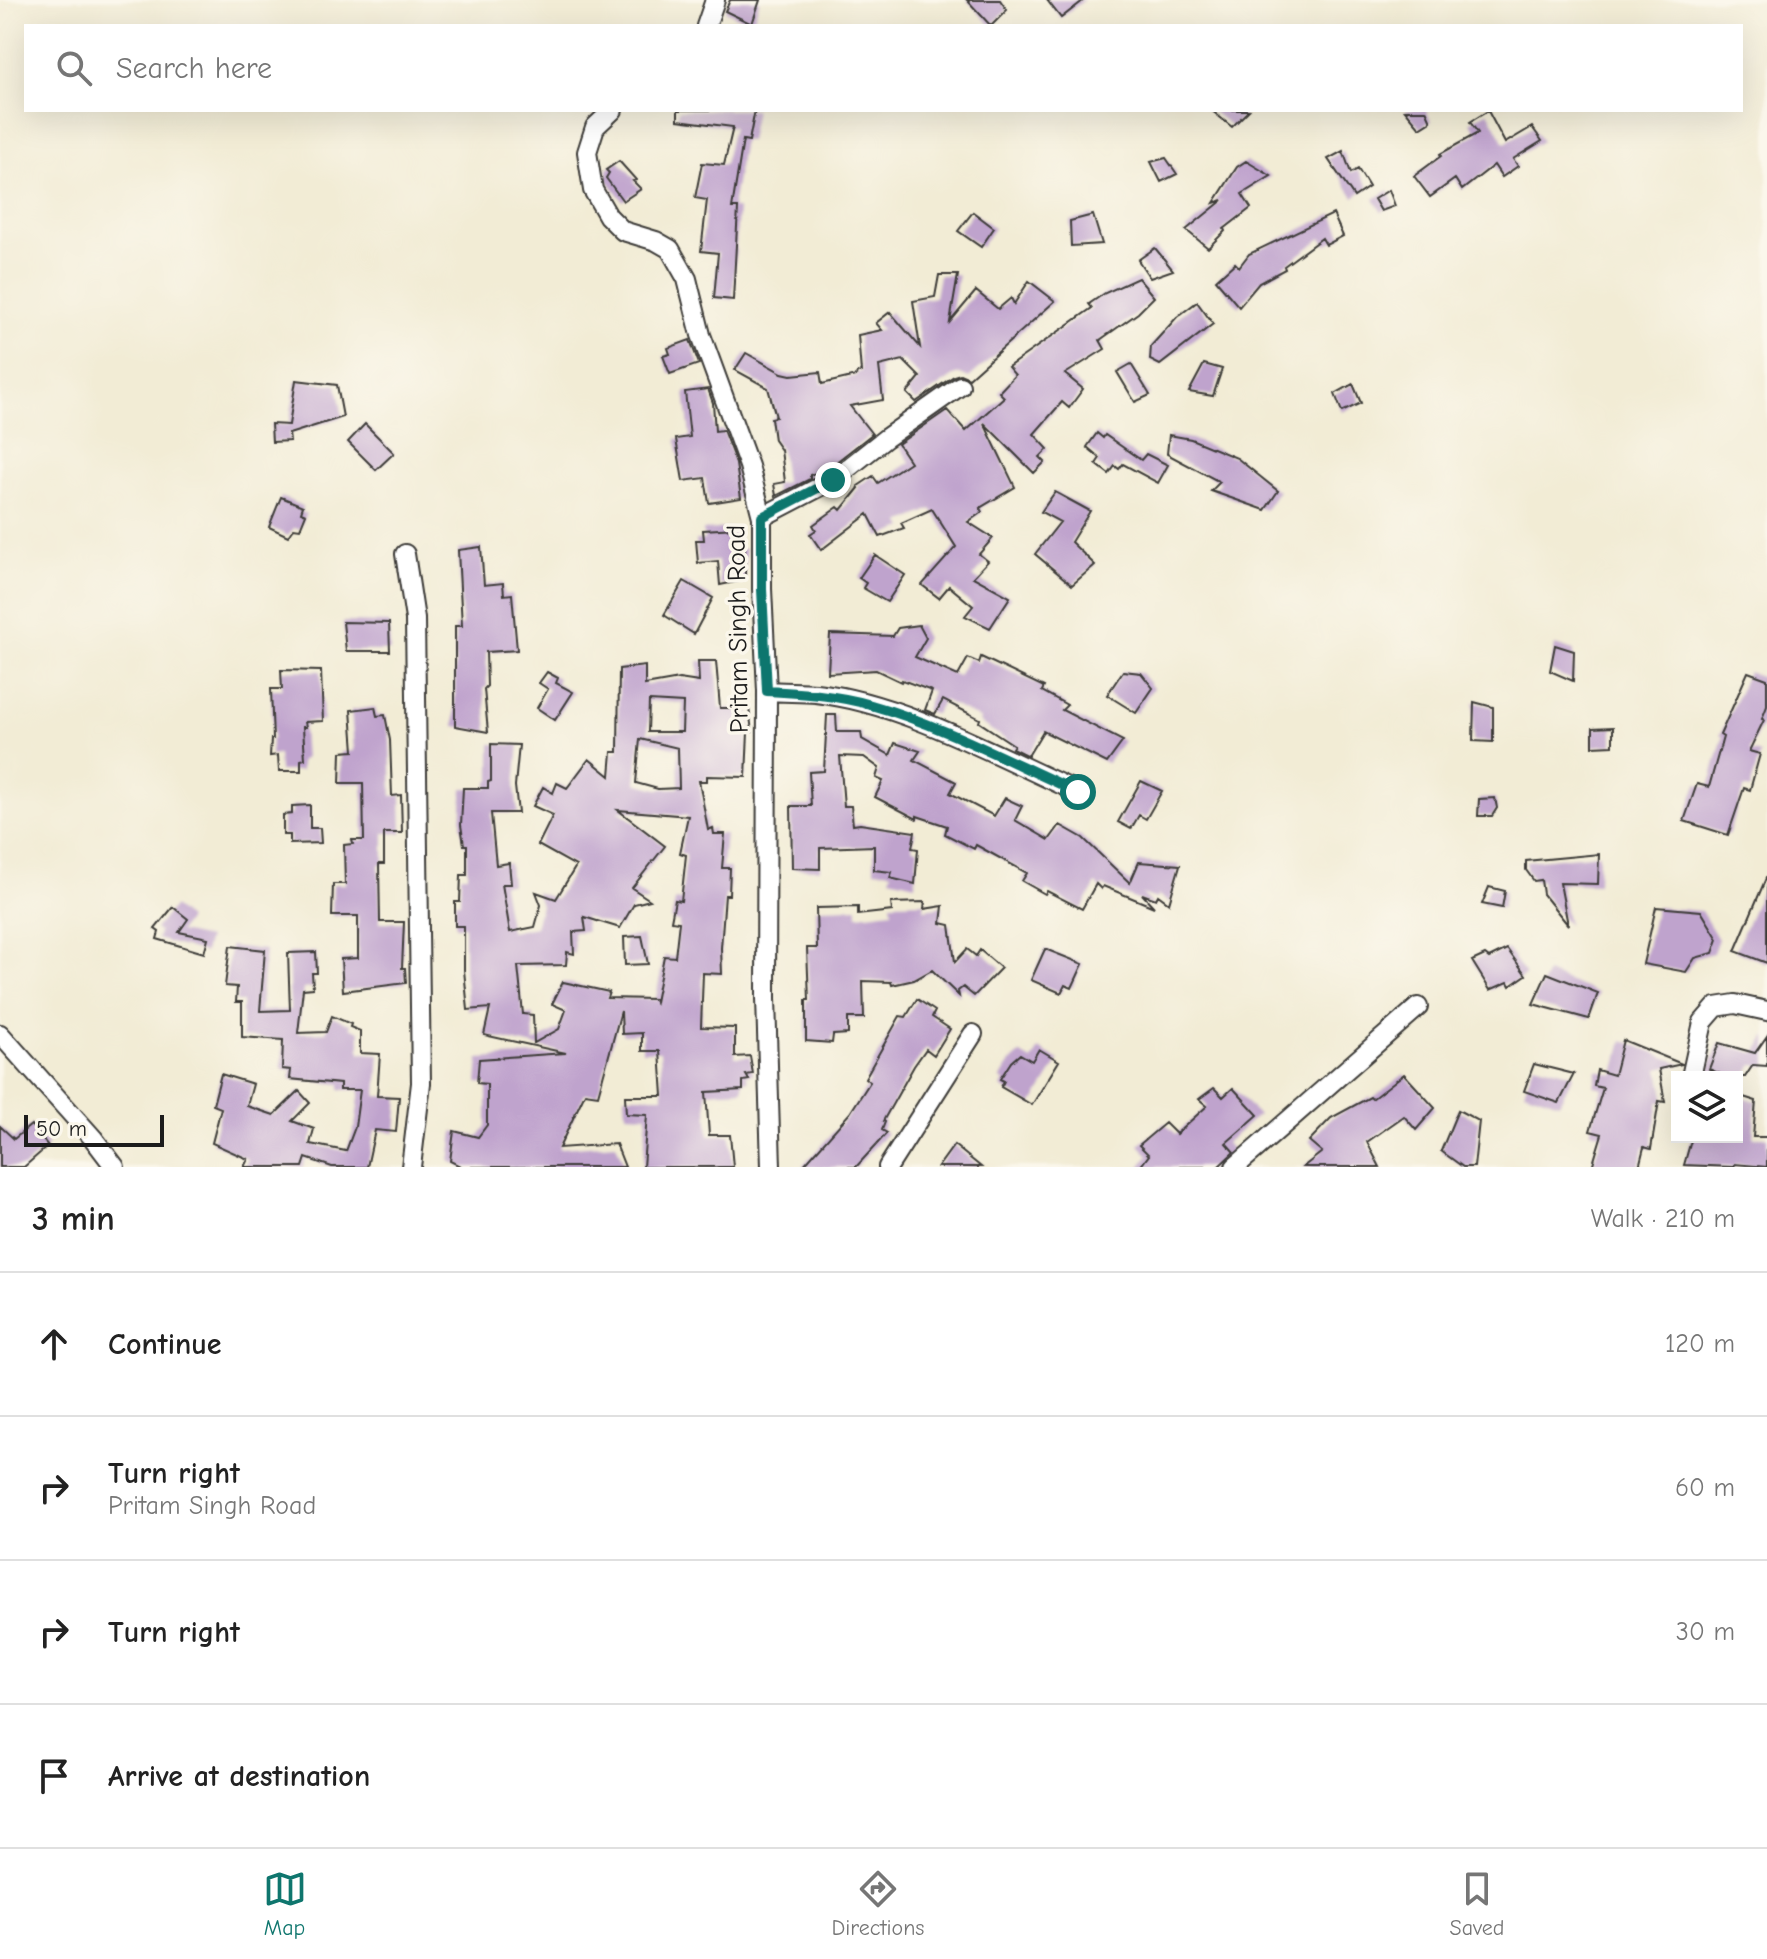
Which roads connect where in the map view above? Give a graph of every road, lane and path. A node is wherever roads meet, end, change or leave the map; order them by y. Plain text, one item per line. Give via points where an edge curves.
1 (715, 0) edge
2 (707, 24) edge
3 (611, 112) edge
4 (960, 386) dead end
5 (762, 517) junction
6 (405, 554) dead end
7 (767, 691) junction
8 (1078, 792) dead end
9 (1418, 1007) dead end
10 (1767, 1011) edge
11 (0, 1034) edge
12 (973, 1034) dead end
13 (1692, 1071) edge
14 (115, 1167) edge
15 (411, 1167) edge
16 (771, 1167) edge
17 (888, 1167) edge
18 (1235, 1167) edge

1 - 2 street
3 - 5 street, Pritam Singh Road via 595,127 587,152 593,190 623,231 670,249 687,279
4 - 5 street via 833,480
5 - 7 street, Pritam Singh Road
6 - 15 street via 415,619 421,1083
7 - 8 street via 872,705
7 - 16 street, Pritam Singh Road
9 - 18 street
10 - 13 street via 1735,1004 1716,1007 1703,1022
11 - 14 street
12 - 17 street

